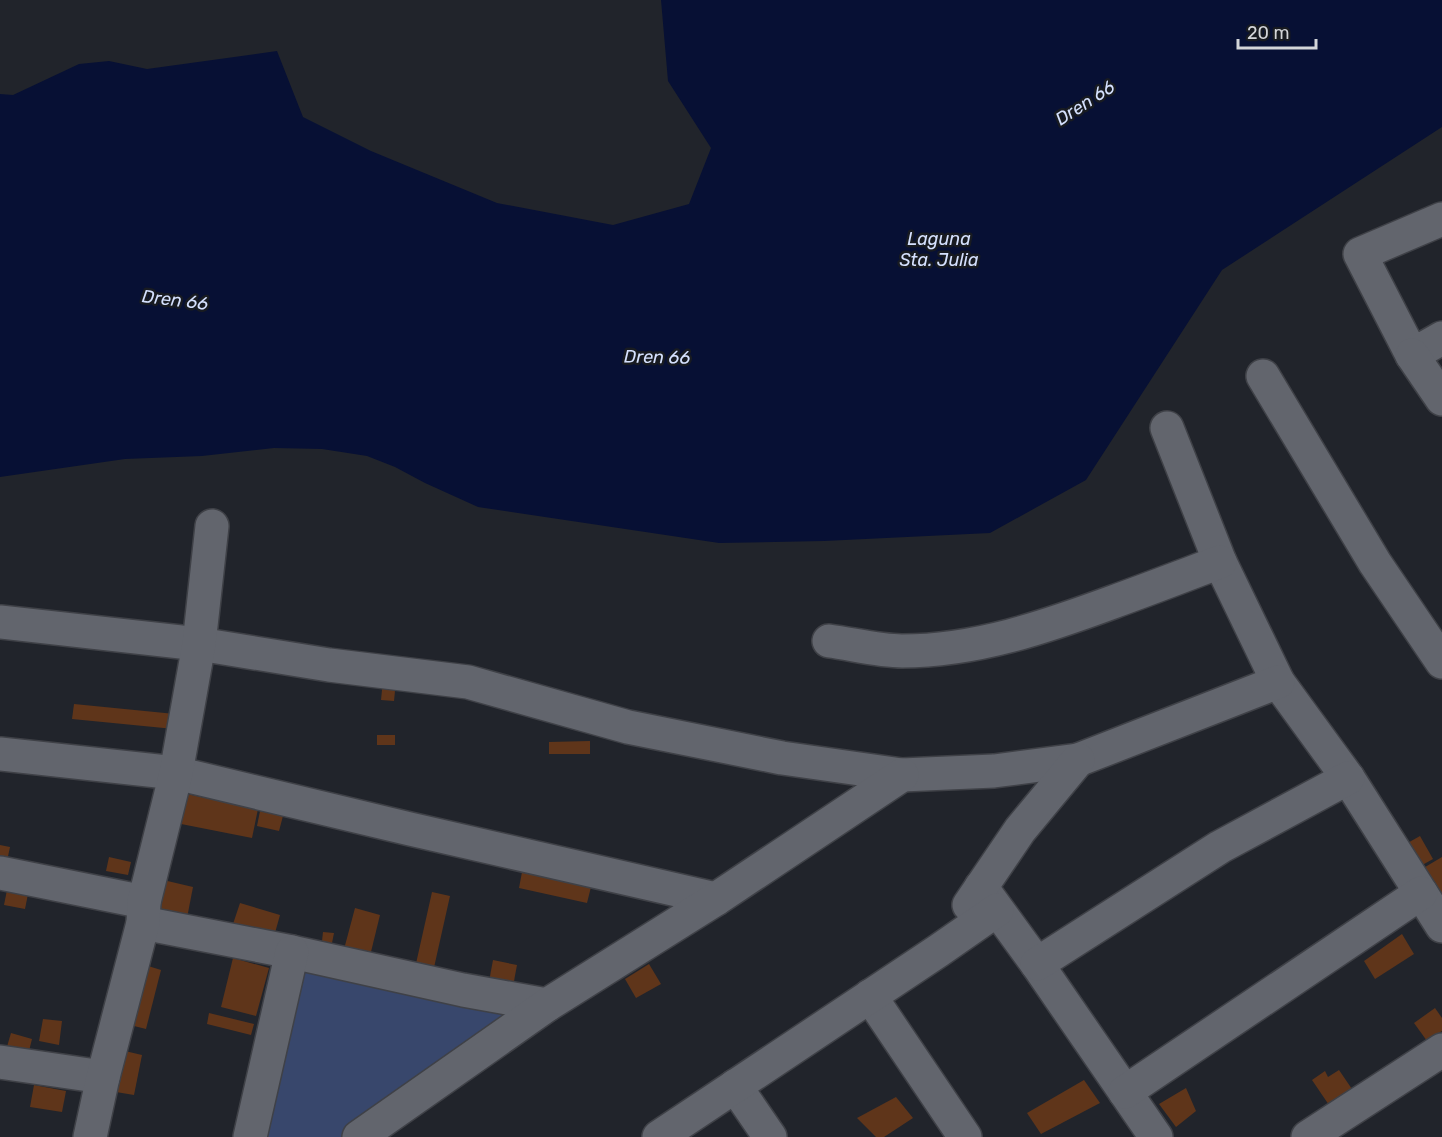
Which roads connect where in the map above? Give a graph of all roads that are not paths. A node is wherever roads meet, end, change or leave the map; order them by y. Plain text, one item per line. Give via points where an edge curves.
1 (1442, 219) edge
2 (1442, 338) edge
3 (1412, 355) junction
4 (1263, 376) dead end
5 (1442, 399) edge
6 (1167, 428) dead end
7 (212, 526) dead end
8 (1220, 562) junction
9 (0, 622) edge
10 (830, 641) dead end
11 (199, 644) junction
12 (1442, 662) edge
13 (1278, 682) junction
14 (0, 754) edge
15 (1078, 760) junction
16 (176, 773) junction
17 (902, 775) junction
18 (1348, 778) junction
19 (0, 873) edge
20 (1421, 893) junction
21 (989, 898) junction
22 (717, 899) junction
23 (144, 913) junction
24 (1442, 926) edge
25 (292, 952) junction
26 (1037, 964) junction
27 (870, 996) junction
28 (547, 1005) junction
29 (1442, 1050) edge
30 (0, 1062) edge
31 (103, 1077) junction
32 (735, 1086) junction
33 (1125, 1092) junction
34 (379, 1131) edge
35 (90, 1137) edge
36 (250, 1137) edge
37 (659, 1137) edge
38 (770, 1137) edge
39 (965, 1137) edge
40 (1156, 1137) edge
41 (1308, 1137) edge

1 - 3 street via 1360,254
2 - 3 street
3 - 5 street
4 - 12 street via 1375,563
6 - 8 street
7 - 11 street
8 - 10 street via 1070,618 972,645 899,651
8 - 13 street
9 - 11 street
11 - 16 street
11 - 17 street via 468,682 628,727 782,758
13 - 15 street
13 - 18 street
14 - 16 street
15 - 17 street via 994,771
15 - 21 street via 1020,830
16 - 22 street
16 - 23 street
17 - 22 street
18 - 20 street
18 - 26 street via 1220,847
19 - 23 street
20 - 24 street
20 - 33 street
21 - 26 street
21 - 27 street via 938,951
22 - 28 street
23 - 25 street
23 - 31 street
25 - 28 street
25 - 36 street
26 - 33 street
27 - 32 street
27 - 39 street
28 - 34 street
29 - 41 street
30 - 31 street
31 - 35 street
32 - 37 street
32 - 38 street
33 - 40 street

